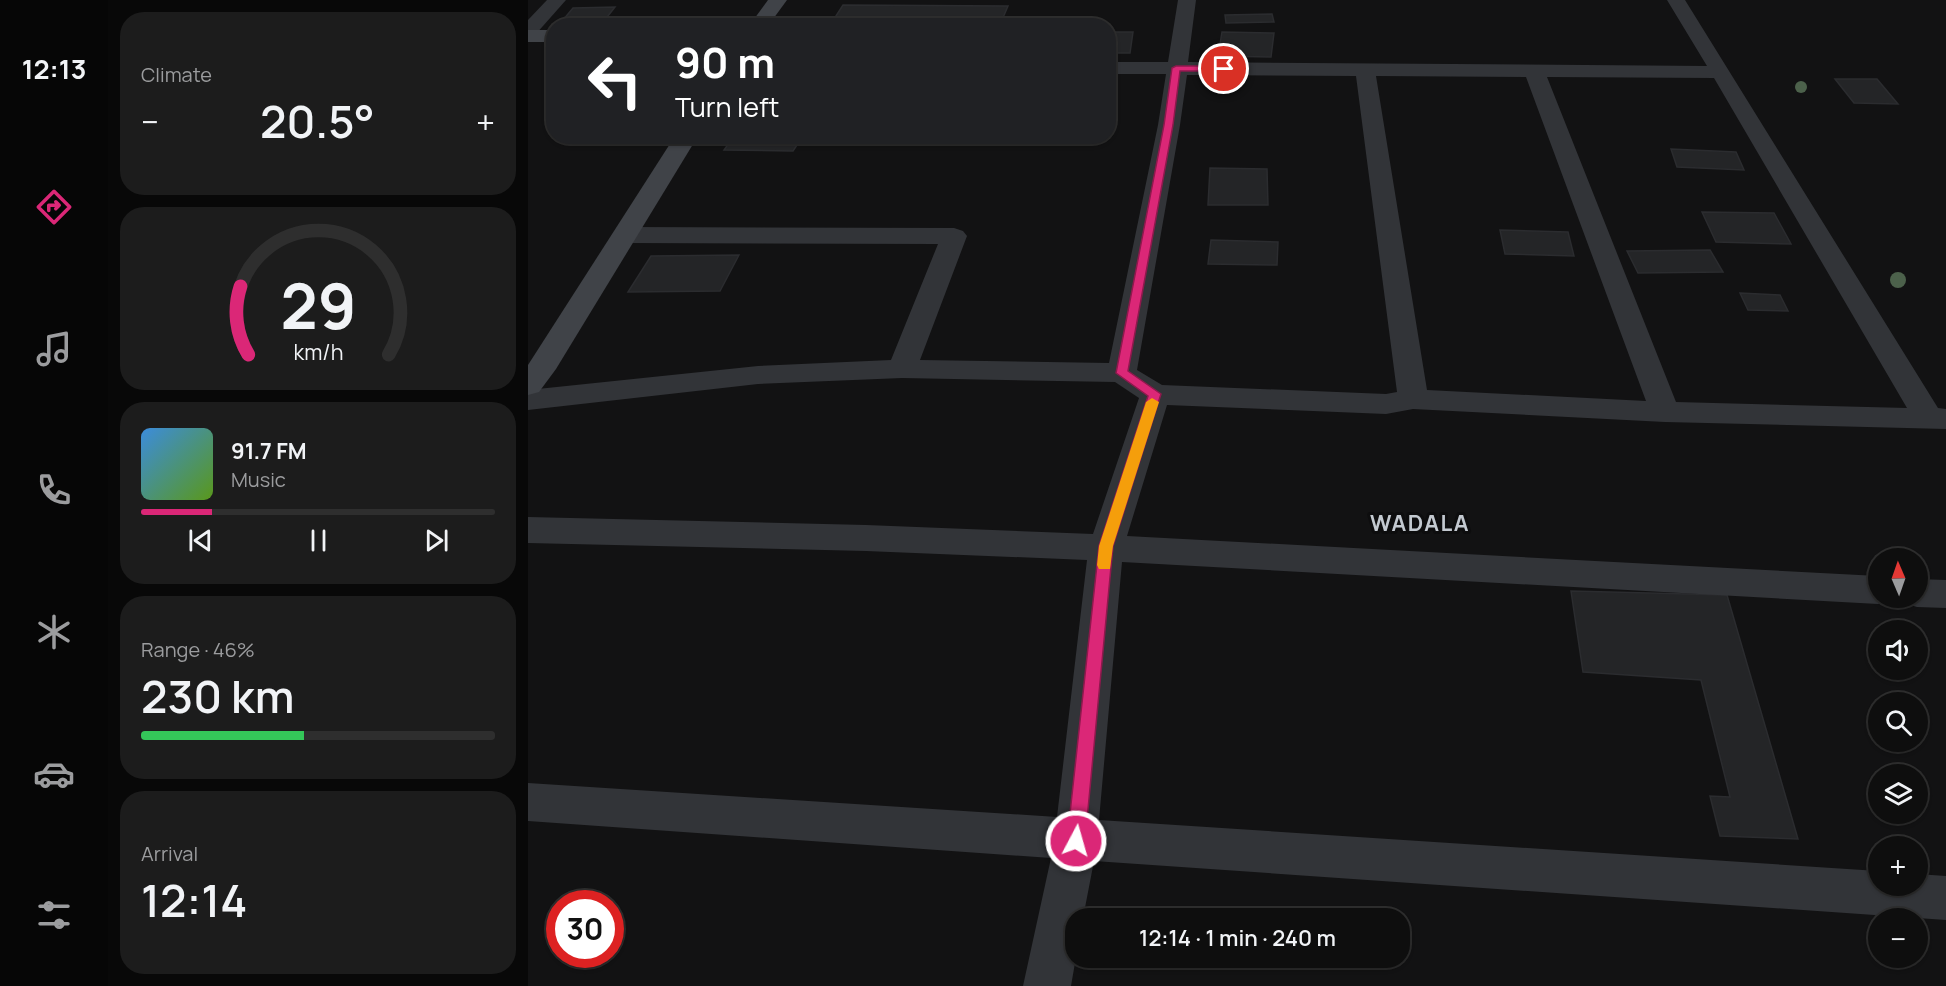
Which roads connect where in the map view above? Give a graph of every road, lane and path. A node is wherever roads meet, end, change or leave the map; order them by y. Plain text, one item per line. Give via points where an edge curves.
1 (557, 0) edge
2 (778, 0) edge
3 (1187, 0) edge
4 (1676, 0) edge
5 (764, 18) edge
6 (528, 31) edge
7 (528, 36) edge
8 (546, 36) edge
9 (1116, 68) edge
10 (1176, 68) junction
11 (1365, 70) junction
12 (1534, 71) junction
13 (1721, 72) junction
14 (682, 144) edge
15 (626, 235) junction
16 (902, 369) junction
17 (1122, 373) junction
18 (528, 385) edge
19 (1155, 394) junction
20 (1413, 399) junction
21 (528, 400) edge
22 (1665, 412) junction
23 (1937, 419) edge
24 (528, 531) edge
25 (1106, 546) junction
26 (1868, 589) edge
27 (1928, 593) edge
28 (1946, 594) edge
29 (528, 802) edge
30 (1076, 841) junction
31 (1946, 898) edge
32 (1047, 986) edge

1 - 6 street
2 - 5 street
3 - 10 street
4 - 13 street
7 - 8 street
9 - 10 street
10 - 11 street
10 - 17 street via 1169,125
11 - 12 street
11 - 20 street
12 - 13 street
12 - 22 street
13 - 23 street
14 - 15 street
15 - 16 street via 954,236
15 - 18 street
16 - 17 street
16 - 21 street via 758,375
17 - 19 street
19 - 20 street via 1386,404
19 - 25 street
20 - 22 street
22 - 23 street
24 - 25 street via 687,532
25 - 26 street
25 - 30 street
27 - 28 street
29 - 30 street
30 - 31 street
30 - 32 street

